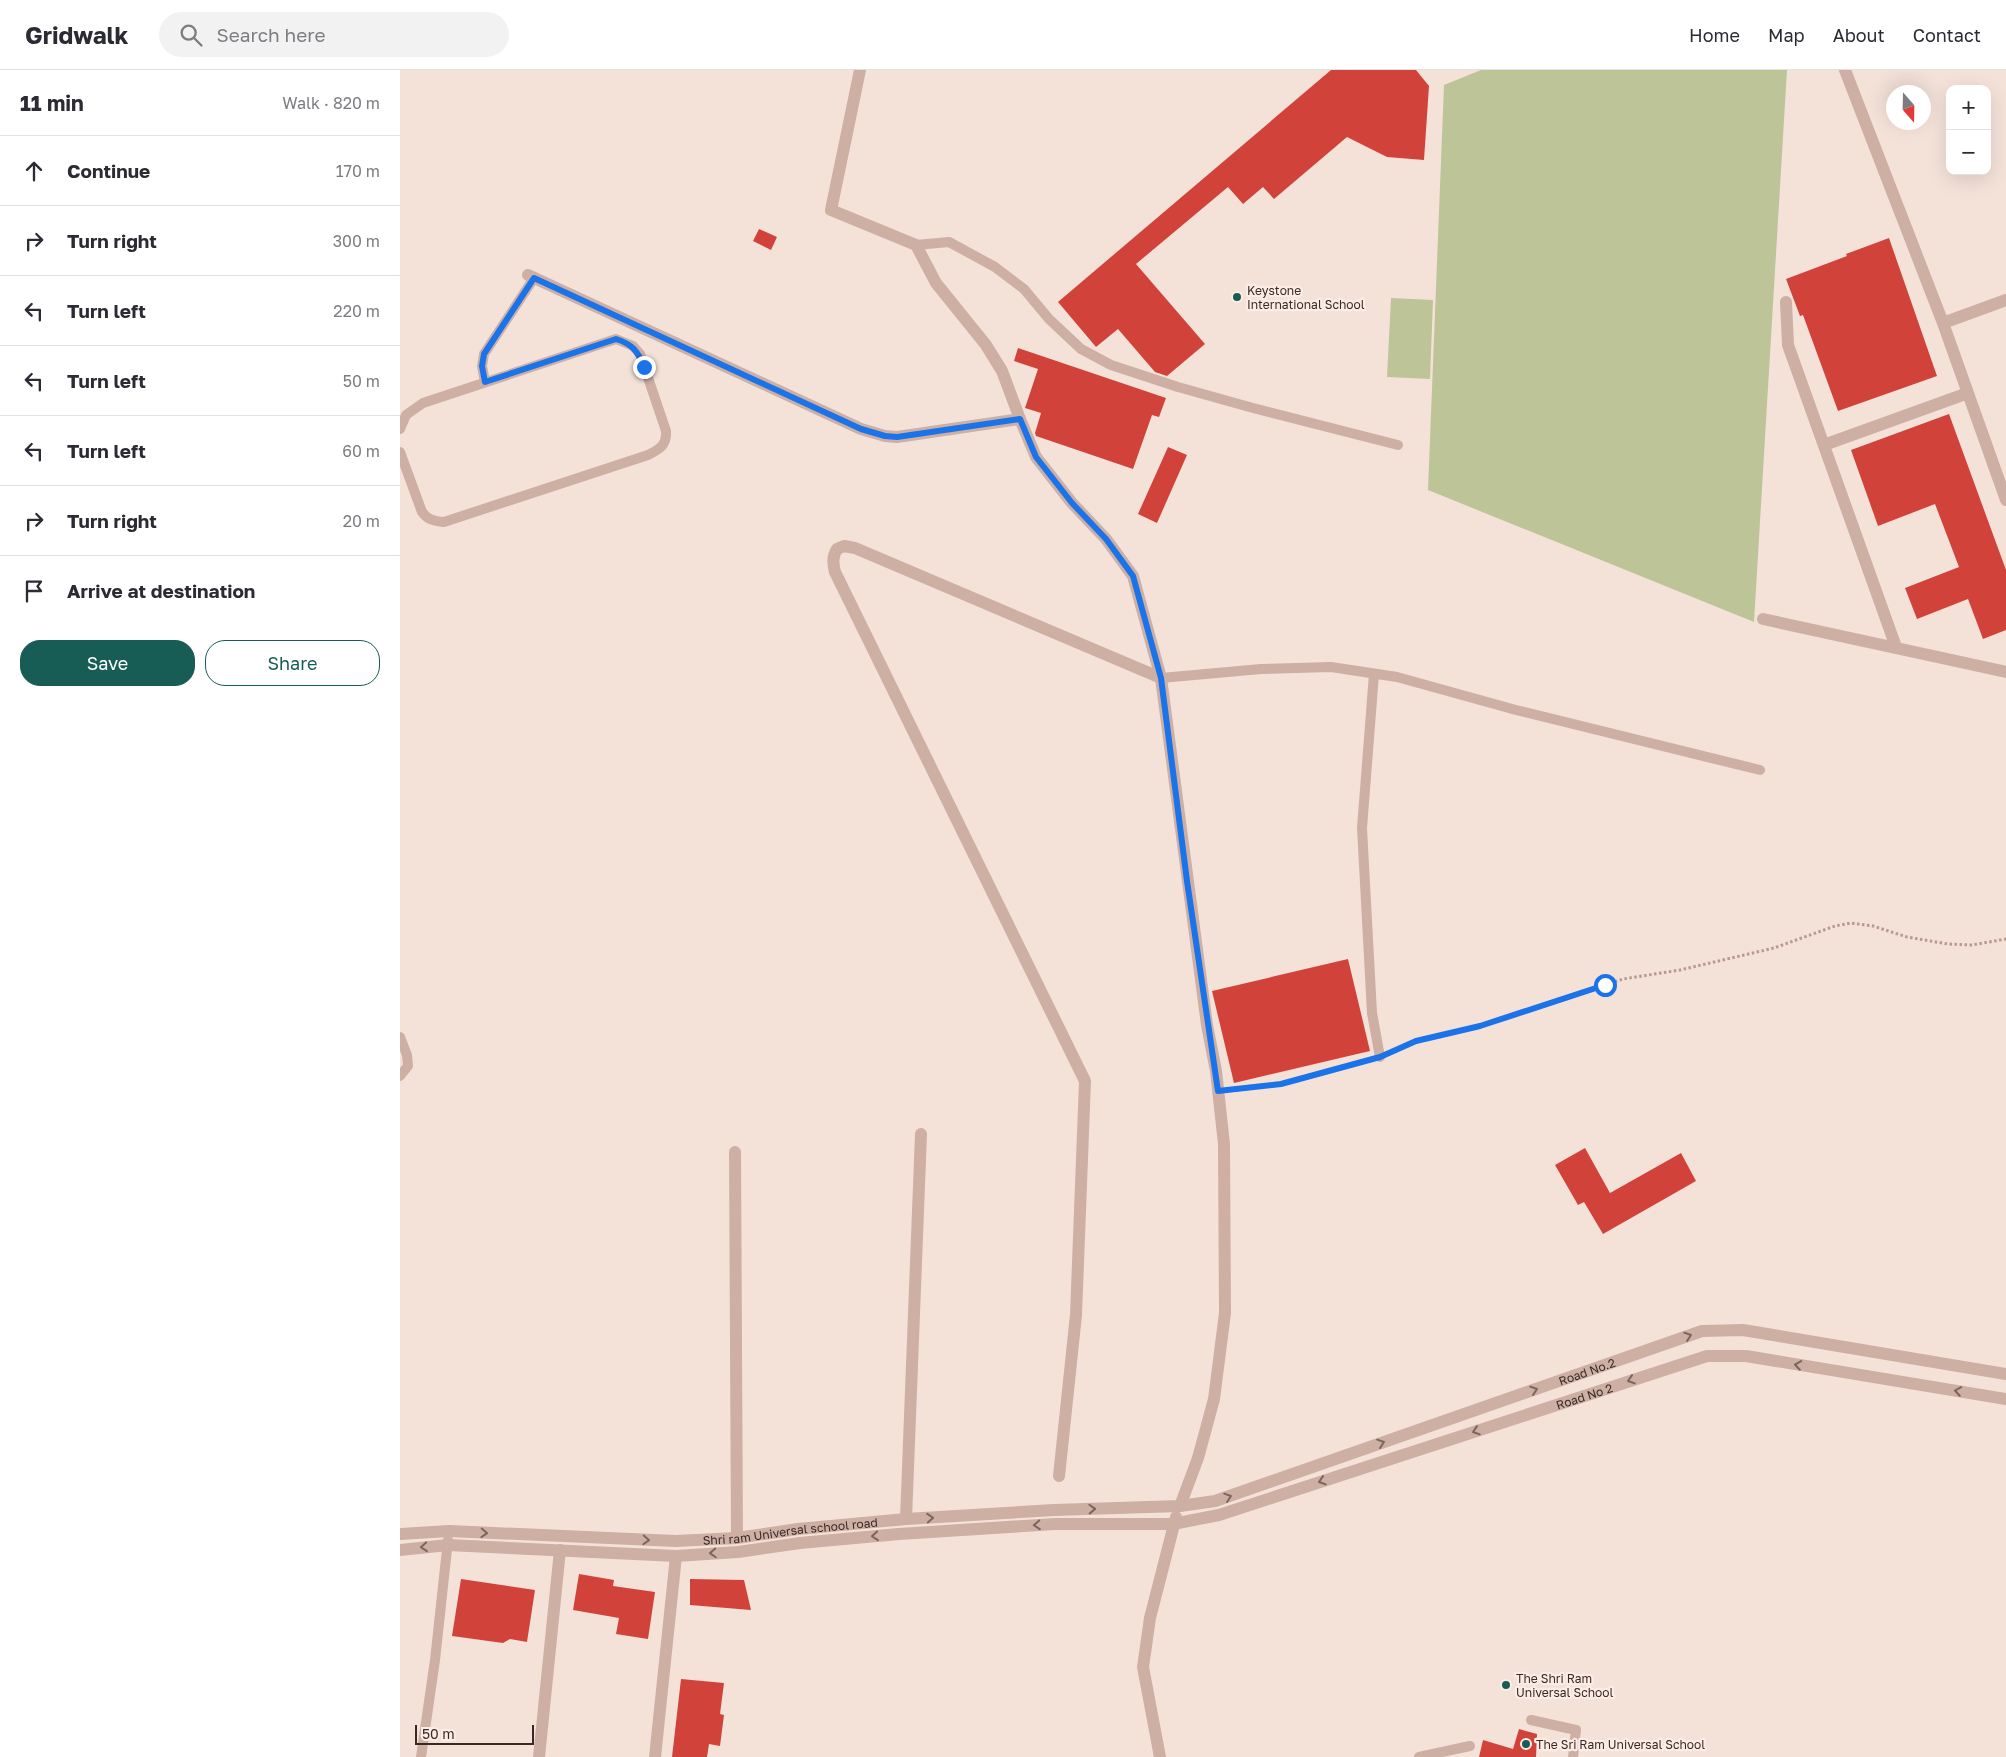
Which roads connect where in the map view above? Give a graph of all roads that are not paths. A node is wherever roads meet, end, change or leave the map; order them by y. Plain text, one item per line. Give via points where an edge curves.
1 (860, 70) edge
2 (1845, 70) edge
3 (916, 245) junction
4 (531, 276) joint
5 (2006, 300) edge
6 (1786, 302) dead end
7 (1942, 323) junction
8 (485, 382) junction
9 (1968, 393) junction
10 (1020, 419) junction
11 (400, 428) edge
12 (1398, 445) dead end
13 (1824, 445) junction
14 (400, 452) edge
15 (2006, 500) edge
16 (1763, 619) dead end
17 (1896, 646) junction
18 (2006, 672) edge
19 (1374, 674) junction
20 (1161, 678) junction
21 (1760, 770) dead end
22 (400, 1038) edge
23 (1380, 1057) road end
24 (400, 1076) edge
25 (921, 1134) dead end
26 (735, 1152) dead end
27 (2006, 1374) edge
28 (2006, 1399) edge
29 (1059, 1476) dead end
30 (1180, 1506) junction
31 (906, 1519) junction
32 (1173, 1524) junction
33 (448, 1531) junction
34 (400, 1534) edge
35 (737, 1538) junction
36 (448, 1545) junction
37 (400, 1550) edge
38 (560, 1550) junction
39 (676, 1556) junction
40 (1531, 1720) dead end
41 (1470, 1746) dead end
42 (420, 1757) edge
43 (539, 1757) edge
44 (655, 1757) edge
45 (1160, 1757) edge
46 (1419, 1757) edge
47 (1573, 1757) edge

1 - 3 street via 831,210
2 - 7 street
3 - 10 street via 936,283 986,345 1002,371
3 - 12 lane via 949,242 995,267 1024,289 1049,319 1082,349 1111,365 1243,406
4 - 8 lane via 484,354
4 - 10 street via 874,433 897,437
5 - 7 street
6 - 13 street via 1788,345
7 - 9 street
8 - 11 lane via 423,403 406,415
8 - 14 lane via 616,339 632,346 640,354 666,431 666,440 663,446 648,455 444,522 433,521 422,512
9 - 13 street
9 - 15 street
10 - 20 street via 1036,457 1133,576
13 - 17 street
16 - 17 street
17 - 18 street
19 - 20 lane via 1331,667 1261,669
19 - 21 lane
19 - 23 lane via 1362,828 1372,1013
20 - 29 street via 855,548 844,546 833,554 836,572 1086,1081 1076,1315
20 - 30 street via 1224,1144 1224,1313 1214,1399 1198,1458
22 - 24 lane via 408,1066
25 - 31 street
26 - 35 street
30 -> 27 street, Road No.2 via 1215,1501 1702,1331 1743,1330
28 -> 32 street, Road No 2 via 1746,1356 1707,1356 1219,1515
31 -> 30 street, Shri ram Universal school road
30 - 32 street
31 - 35 street, Shri ram Universal school road
32 -> 39 street, Shri ram Universal school road via 1055,1524 928,1532
32 - 45 street via 1150,1618 1143,1667
33 - 34 street, Shri ram Universal school road
33 -> 35 street, Shri ram Universal school road via 676,1541
33 - 36 lane
36 -> 37 street, Shri ram Universal school road
36 - 38 street, Shri ram Universal school road
36 - 42 lane
38 - 39 street, Shri ram Universal school road
38 - 43 street
39 - 44 street
40 - 47 lane via 1576,1730
41 - 46 lane

